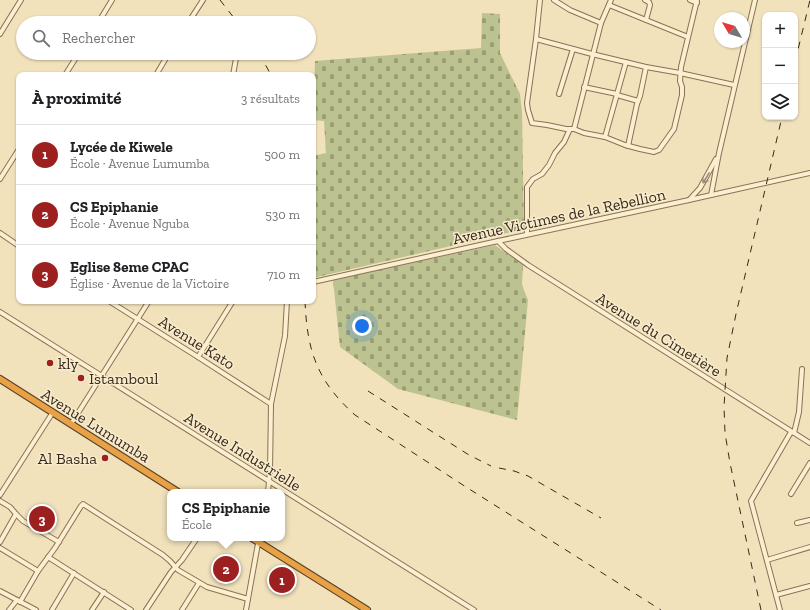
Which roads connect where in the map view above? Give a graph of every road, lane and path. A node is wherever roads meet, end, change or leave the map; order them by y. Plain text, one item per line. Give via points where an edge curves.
1 (22, 0) edge
2 (112, 0) edge
3 (203, 0) edge
4 (540, 0) edge
5 (554, 0) edge
6 (645, 0) edge
7 (690, 0) edge
8 (754, 0) edge
9 (697, 1) edge
10 (610, 2) edge
11 (102, 16) edge
12 (193, 16) edge
13 (646, 20) junction
14 (601, 23) junction
15 (0, 34) edge
16 (688, 37) junction
17 (536, 39) junction
18 (572, 49) junction
19 (592, 54) junction
20 (75, 60) edge
21 (165, 60) edge
22 (236, 60) edge
23 (626, 62) junction
24 (646, 67) junction
25 (67, 72) edge
26 (158, 72) edge
27 (234, 72) edge
28 (680, 73) junction
29 (734, 85) junction
30 (584, 87) junction
31 (559, 94) dead end
32 (617, 94) junction
33 (638, 101) junction
34 (572, 129) junction
35 (605, 137) junction
36 (628, 146) junction
37 (719, 153) junction
38 (16, 154) edge
39 (810, 172) edge
40 (0, 179) edge
41 (711, 195) junction
42 (689, 200) junction
43 (0, 234) edge
44 (527, 234) junction
45 (498, 241) junction
46 (16, 244) edge
47 (316, 281) edge
48 (114, 304) edge
49 (147, 304) edge
50 (231, 304) edge
51 (287, 304) edge
52 (0, 312) edge
53 (137, 319) junction
54 (198, 357) junction
55 (802, 369) dead end
56 (101, 376) junction
57 (0, 379) edge
58 (271, 404) junction
59 (53, 412) junction
60 (71, 424) junction
61 (793, 433) junction
62 (810, 443) edge
63 (810, 463) edge
64 (269, 481) junction
65 (173, 489) edge
66 (268, 489) edge
67 (282, 489) edge
68 (285, 491) edge
69 (0, 494) edge
70 (791, 494) dead end
71 (0, 501) edge
72 (16, 514) junction
73 (810, 520) edge
74 (796, 524) dead end
75 (195, 541) edge
76 (259, 541) edge
77 (261, 541) edge
78 (0, 542) edge
79 (59, 542) junction
80 (810, 547) edge
81 (0, 548) edge
82 (48, 557) junction
83 (767, 560) junction
84 (176, 568) junction
85 (38, 571) junction
86 (74, 573) junction
87 (199, 583) junction
88 (810, 586) edge
89 (0, 591) edge
90 (104, 592) junction
91 (776, 595) junction
92 (248, 598) junction
93 (18, 601) junction
94 (9, 610) edge
95 (36, 610) edge
96 (52, 610) edge
97 (92, 610) edge
98 (131, 610) edge
99 (146, 610) edge
100 (182, 610) edge
101 (246, 610) edge
102 (367, 610) edge
103 (474, 610) edge
104 (780, 610) edge

1 - 15 street
2 - 11 street
3 - 12 street
4 - 17 street
5 - 14 street
6 - 13 street via 650,5
7 - 9 street
8 - 29 street
9 - 16 street
10 - 13 street
10 - 14 street
13 - 16 street
14 - 19 street
16 - 28 street
17 - 18 street
17 - 34 street via 527,103 532,123
18 - 19 street
18 - 31 street
19 - 23 street
19 - 30 street
20 - 25 street
21 - 26 street
22 - 27 street
23 - 24 street
23 - 32 street
24 - 28 street
24 - 33 street
28 - 29 street
28 - 36 street via 682,95 672,133 657,152
29 - 37 street
30 - 32 street
30 - 34 street
32 - 33 street
32 - 35 street
33 - 36 street
34 - 35 street
34 - 44 street via 549,165 527,187
35 - 36 street
37 - 41 street
37 -> 42 street via 700,188
38 - 40 street
39 - 41 street, Avenue Victimes de la Rebellion
41 - 42 street, Avenue Victimes de la Rebellion
42 - 44 street, Avenue Victimes de la Rebellion
43 - 46 street
44 - 45 street, Avenue Victimes de la Rebellion
45 - 47 street, Avenue Victimes de la Rebellion
45 - 61 street, Avenue du Cimetière via 528,265
48 - 53 street, Avenue Kato
49 - 53 street
50 - 54 street
51 - 58 street via 285,336
52 - 56 street, Avenue Industrielle
53 - 54 street, Avenue Kato
53 - 56 street
54 - 58 street, Avenue Kato
55 - 61 street via 799,412
56 - 60 street
56 - 64 street, Avenue Industrielle
57 - 59 highway, Avenue Lumumba
58 - 64 street
59 - 60 highway, Avenue Lumumba
59 - 69 street
60 - 65 highway, Avenue Lumumba
61 - 62 street, Avenue du Cimetière
61 - 83 street via 751,501
63 - 70 street
64 - 66 street
64 - 67 street, Avenue Industrielle
68 - 103 street, Avenue Industrielle
71 - 72 street
72 - 78 street
72 - 79 street via 23,521
73 - 74 street
75 - 84 street
76 - 92 street
77 - 102 highway
79 - 82 street
79 - 84 street via 84,505 163,555
80 - 83 street
81 - 85 street
82 - 85 street
82 - 86 street
83 - 91 street
84 - 87 street
84 - 99 street
85 - 93 street
86 - 90 street
86 - 96 street
87 - 92 street via 208,588
87 - 100 street
88 - 91 street
89 - 93 street
90 - 97 street
90 - 98 street
91 - 104 street
92 - 101 street
93 - 94 street
93 - 95 street

